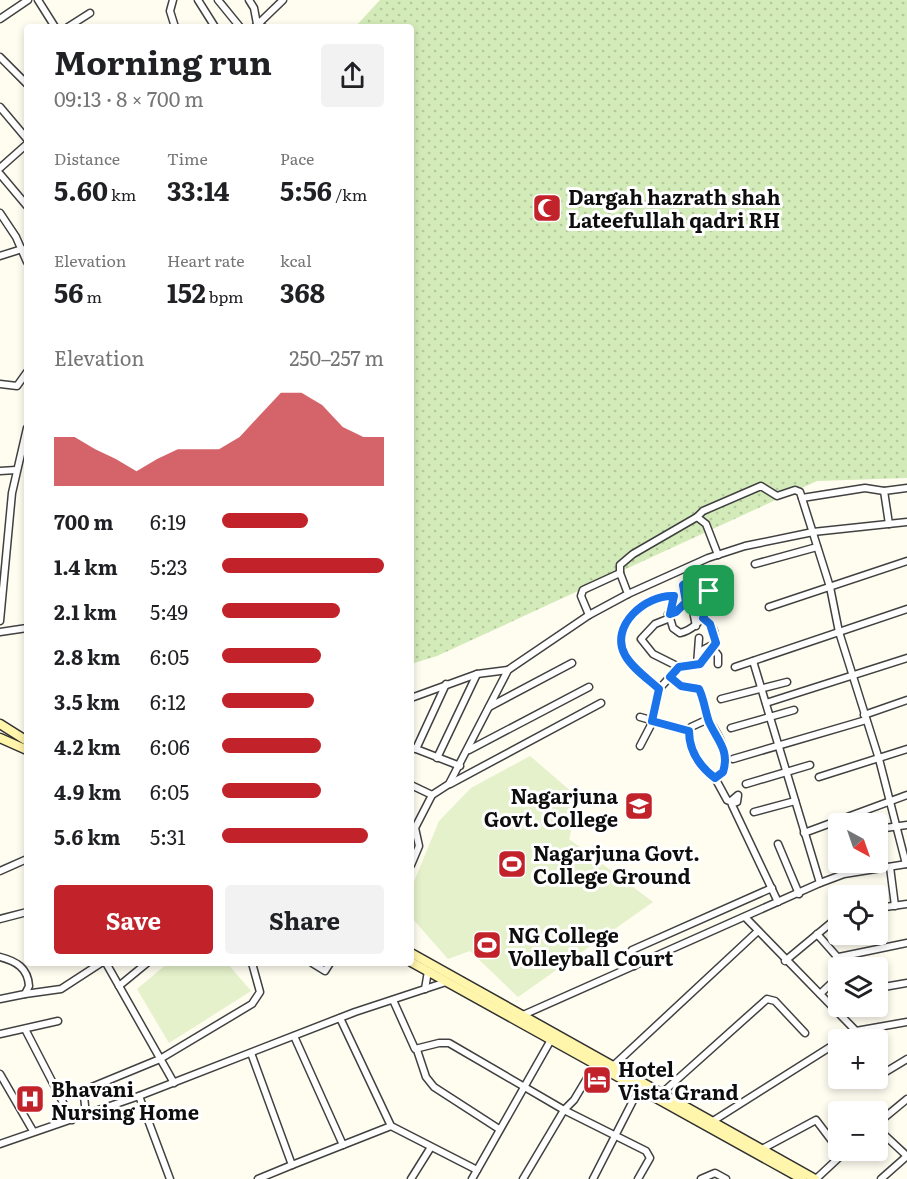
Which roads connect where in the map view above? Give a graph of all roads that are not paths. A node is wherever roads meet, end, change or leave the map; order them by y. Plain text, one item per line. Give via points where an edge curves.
1 (28, 0) edge
2 (38, 0) edge
3 (173, 0) edge
4 (198, 0) edge
5 (217, 0) edge
6 (249, 0) edge
7 (283, 0) edge
8 (205, 9) junction
9 (90, 13) dead end
10 (0, 19) edge
11 (53, 24) edge
12 (73, 24) edge
13 (174, 24) edge
14 (213, 24) edge
15 (237, 24) edge
16 (258, 24) edge
17 (260, 24) edge
18 (0, 57) edge
19 (24, 81) edge
20 (0, 106) edge
21 (24, 135) edge
22 (24, 147) edge
23 (0, 168) edge
24 (0, 174) edge
25 (24, 202) edge
26 (0, 213) edge
27 (22, 249) junction
28 (24, 254) edge
29 (0, 256) edge
30 (24, 376) edge
31 (0, 384) edge
32 (24, 439) edge
33 (16, 470) junction
34 (0, 471) edge
35 (907, 488) edge
36 (884, 491) junction
37 (802, 498) junction
38 (697, 517) junction
39 (907, 522) edge
40 (889, 524) junction
41 (813, 532) junction
42 (817, 547) junction
43 (718, 555) junction
44 (907, 561) edge
45 (754, 564) dead end
46 (620, 573) junction
47 (830, 587) junction
48 (628, 594) junction
49 (697, 602) dead end
50 (769, 606) dead end
51 (907, 609) edge
52 (1, 612) edge
53 (589, 615) junction
54 (672, 616) junction
55 (703, 618) junction
56 (0, 621) edge
57 (696, 626) junction
58 (24, 628) edge
59 (0, 632) edge
60 (839, 632) junction
61 (699, 638) dead end
62 (715, 646) junction
63 (699, 652) junction
64 (907, 658) edge
65 (753, 661) junction
66 (572, 663) dead end
67 (718, 664) dead end
68 (697, 666) junction
69 (679, 667) junction
70 (735, 667) dead end
71 (508, 670) junction
72 (477, 674) junction
73 (670, 677) junction
74 (853, 677) junction
75 (786, 682) dead end
76 (446, 684) junction
77 (589, 687) dead end
78 (761, 688) junction
79 (659, 689) junction
80 (414, 697) edge
81 (721, 699) dead end
82 (907, 700) edge
83 (601, 703) dead end
84 (766, 704) junction
85 (489, 707) junction
86 (794, 710) dead end
87 (770, 716) junction
88 (640, 717) dead end
89 (865, 717) junction
90 (652, 721) junction
91 (709, 721) junction
92 (0, 723) edge
93 (731, 728) dead end
94 (689, 731) junction
95 (0, 738) edge
96 (24, 739) edge
97 (640, 746) dead end
98 (778, 746) junction
99 (414, 748) edge
100 (24, 749) edge
101 (907, 749) edge
102 (468, 751) junction
103 (437, 758) junction
104 (734, 759) dead end
105 (879, 759) junction
106 (810, 765) dead end
107 (460, 766) junction
108 (786, 772) junction
109 (819, 777) dead end
110 (715, 778) junction
111 (449, 784) junction
112 (746, 784) dead end
113 (414, 786) edge
114 (432, 795) junction
115 (907, 795) edge
116 (891, 800) junction
117 (795, 801) junction
118 (754, 812) dead end
119 (907, 825) edge
120 (897, 826) junction
121 (888, 827) edge
122 (804, 833) junction
123 (778, 844) dead end
124 (414, 857) edge
125 (24, 860) edge
126 (907, 864) edge
127 (890, 867) joint
128 (0, 871) edge
129 (847, 873) edge
130 (820, 883) junction
131 (772, 888) junction
132 (799, 894) junction
133 (778, 902) junction
134 (907, 904) edge
135 (895, 906) junction
136 (888, 907) edge
137 (24, 913) edge
138 (745, 917) junction
139 (0, 919) edge
140 (828, 925) edge
141 (758, 931) junction
142 (817, 934) junction
143 (907, 943) edge
144 (414, 955) edge
145 (0, 957) edge
146 (839, 957) joint
147 (786, 961) junction
148 (414, 964) edge
149 (96, 966) edge
150 (108, 966) edge
151 (143, 966) edge
152 (253, 966) edge
153 (317, 966) edge
154 (328, 966) edge
155 (634, 966) junction
156 (428, 971) junction
157 (446, 982) junction
158 (907, 983) edge
159 (119, 986) junction
160 (828, 986) edge
161 (888, 986) edge
162 (425, 989) junction
163 (25, 994) junction
164 (820, 994) junction
165 (0, 999) edge
166 (393, 1000) junction
167 (828, 1001) edge
168 (524, 1015) junction
169 (845, 1017) edge
170 (340, 1018) junction
171 (58, 1021) dead end
172 (907, 1022) edge
173 (25, 1029) junction
174 (854, 1029) edge
175 (867, 1029) edge
176 (805, 1033) dead end
177 (0, 1034) edge
178 (294, 1036) junction
179 (553, 1036) junction
180 (828, 1049) edge
181 (417, 1050) junction
182 (251, 1053) junction
183 (160, 1059) junction
184 (907, 1059) edge
185 (595, 1065) junction
186 (613, 1066) junction
187 (888, 1071) edge
188 (0, 1074) edge
189 (174, 1083) junction
190 (3, 1087) edge
191 (524, 1087) junction
192 (639, 1089) junction
193 (662, 1093) junction
194 (139, 1096) junction
195 (907, 1099) edge
196 (564, 1110) junction
197 (86, 1115) junction
198 (888, 1115) edge
199 (72, 1120) junction
200 (713, 1121) junction
201 (391, 1126) junction
202 (499, 1129) junction
203 (33, 1131) junction
204 (615, 1134) junction
205 (828, 1134) edge
206 (888, 1139) edge
207 (0, 1144) edge
208 (343, 1145) junction
209 (431, 1147) junction
210 (762, 1149) junction
211 (906, 1157) edge
212 (832, 1161) edge
213 (292, 1166) junction
214 (477, 1170) junction
215 (272, 1177) edge
216 (170, 1179) edge
217 (258, 1179) edge
218 (411, 1179) edge
219 (472, 1179) edge
220 (523, 1179) edge
221 (593, 1179) edge
222 (638, 1179) edge
223 (701, 1179) edge
224 (726, 1179) edge
225 (802, 1179) edge
226 (815, 1179) edge
227 (881, 1179) edge

1 - 10 street
2 - 11 street
3 - 13 street via 170,11
4 - 8 street
5 - 8 street
5 - 15 street
6 - 16 street
7 - 17 street
8 - 14 street
9 - 12 street
18 - 19 street
20 - 21 street
22 - 23 street
24 - 25 street
26 - 27 street
27 - 28 street
27 - 29 street
30 - 31 street via 17,386
32 - 33 street
33 - 34 street
33 - 52 street
35 - 36 street
36 - 37 street via 865,488
36 - 40 street
37 - 38 street via 797,490 777,496 761,486
37 - 41 street
38 - 43 street via 706,524
38 - 46 street via 633,554 620,565
39 - 40 street
40 - 41 street
41 - 42 street
41 - 43 street via 767,540
42 - 45 street
42 - 47 street
43 - 48 street
44 - 47 street
46 - 48 street
46 - 53 street via 581,592
47 - 50 street
47 - 60 street
48 - 53 street
49 - 57 street via 693,611
51 - 60 street
52 - 56 street
53 - 71 street
54 - 55 street via 686,602 687,587 683,585 695,578 705,583 710,599
54 - 57 street via 673,628 680,633
54 - 69 street via 655,624 641,639 653,654
54 - 79 street via 674,596 651,599 624,627 621,639 626,656
55 - 57 street
55 - 62 street via 710,624
58 - 59 street
60 - 65 street
60 - 74 street
61 - 63 street
62 - 63 street
62 - 67 street
62 - 68 street
63 - 68 street
64 - 74 street
65 - 70 street
65 - 78 street
66 - 85 street
68 - 69 street
69 - 73 street
71 - 72 street
71 - 85 street
72 - 76 street
72 - 103 street
73 - 79 street
73 - 91 street via 681,686 699,689
74 - 84 street
74 - 89 street
75 - 78 street
76 - 80 street
76 - 99 street
77 - 102 street
78 - 81 street
78 - 84 street
79 - 90 street
82 - 89 street
83 - 111 street
84 - 87 street
85 - 102 street
86 - 87 street
87 - 93 street
87 - 98 street
88 - 90 street
89 - 98 street
89 - 105 street
90 - 94 street
90 - 97 street
91 - 94 street
91 - 110 street via 721,740 725,759 723,772
92 - 96 main road
94 - 110 street via 690,748
95 - 100 main road
98 - 104 street
98 - 108 street
99 - 103 street
101 - 105 street
102 - 107 street
103 - 107 street
105 - 109 street
105 - 116 street
106 - 108 street
107 - 111 street
108 - 112 street
108 - 117 street
110 - 131 street via 721,793 731,801
111 - 114 street
113 - 114 street
114 - 124 street via 415,828 418,846
115 - 116 street
116 - 120 street
116 - 122 street
117 - 118 street
117 - 122 street
119 - 120 street
120 - 121 street
120 - 126 street
122 - 130 street
123 - 132 street
125 - 128 street
126 - 127 street
127 - 135 street
129 - 130 street
130 - 132 street
131 - 133 street
131 - 155 street via 632,950 629,955
132 - 133 street
133 - 138 street
134 - 135 street
135 - 136 street
137 - 139 street
138 - 141 street
138 - 155 street
140 - 142 street
141 - 147 street
141 - 186 street
142 - 146 street
142 - 147 street
143 - 146 street
144 - 168 main road
145 - 163 street via 20,965 25,972 29,986
147 - 164 street
148 - 156 main road
149 - 163 street via 61,989
150 - 159 street
151 - 159 street
152 - 183 street via 260,984 258,997
153 - 154 street via 325,971
155 - 168 street
156 - 157 main road
156 - 162 street
157 - 162 street
157 - 179 main road
158 - 161 street
159 - 183 street
160 - 164 street
162 - 166 street
163 - 165 street
164 - 167 street
166 - 170 street
166 - 181 street
168 - 179 main road
169 - 174 street
170 - 178 street
170 - 201 street
171 - 173 street
172 - 175 street
173 - 177 street
173 - 199 street
176 - 193 street via 775,1001 767,999
178 - 182 street
178 - 208 street
179 - 185 main road
179 - 186 main road
179 - 191 street
180 - 200 street
181 - 191 street via 449,1043
181 - 202 street via 434,1088
182 - 189 street
182 - 213 street
183 - 189 street
183 - 197 street via 88,1089 84,1100
184 - 187 street
185 - 192 main road
185 - 196 street
186 - 193 main road
188 - 190 street
189 - 194 street
190 - 203 street
191 - 196 street
191 - 202 street
192 - 204 street
192 - 225 main road
193 - 200 main road
194 - 197 street
194 - 216 street
195 - 198 street
196 - 204 street
196 - 220 street
197 - 199 street
199 - 203 street
200 - 210 main road
201 - 208 street
201 - 209 street
202 - 214 street
203 - 207 street
204 - 221 street
204 - 222 street via 649,1154
205 - 210 street via 816,1120
206 - 211 street
208 - 213 street
209 - 214 street
209 - 218 street
210 - 226 main road
211 - 227 street
212 - 226 street
213 - 215 street
214 - 219 street
215 - 217 street
223 - 224 street via 715,1173

